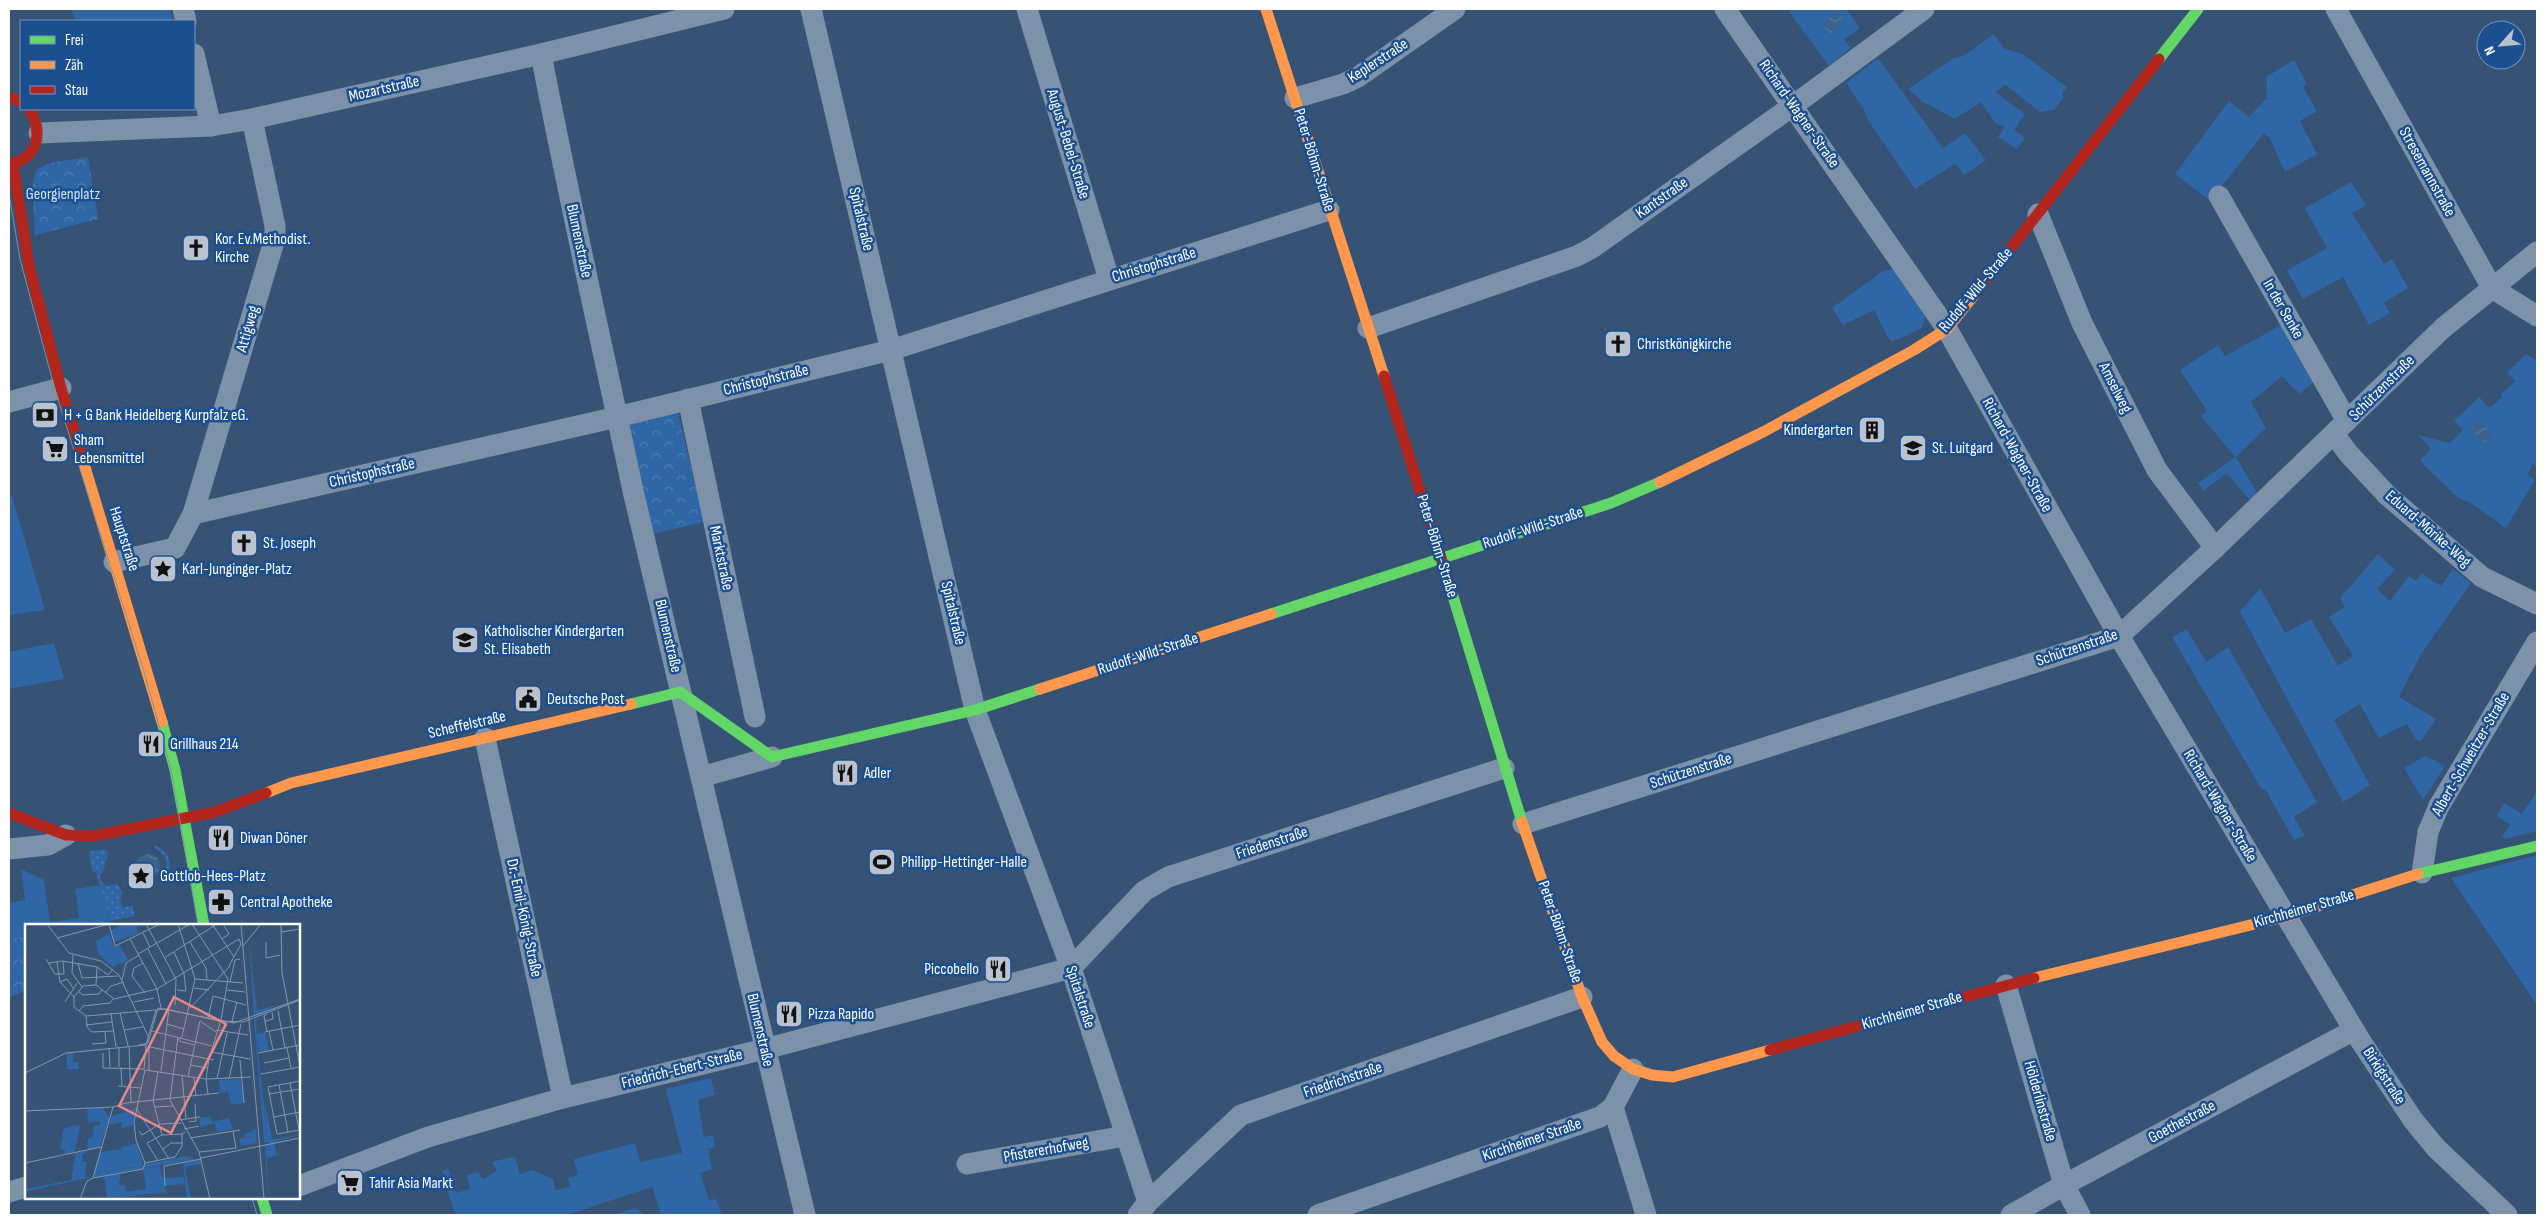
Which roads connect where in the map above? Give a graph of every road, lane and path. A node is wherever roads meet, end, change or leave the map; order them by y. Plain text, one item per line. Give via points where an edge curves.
1 (724, 9) edge
2 (811, 9) edge
3 (1027, 9) edge
4 (1266, 9) edge
5 (1455, 9) edge
6 (1726, 9) edge
7 (1924, 9) edge
8 (2198, 9) edge
9 (2336, 9) edge
10 (672, 14) edge
11 (541, 54) junction
12 (195, 58) edge
13 (1295, 98) junction
14 (1794, 105) junction
15 (30, 110) edge
16 (252, 119) junction
17 (211, 126) junction
18 (39, 134) junction
19 (11, 164) edge
20 (2219, 196) dead end
21 (1329, 210) junction
22 (2038, 214) junction
23 (2537, 252) edge
24 (1109, 279) junction
25 (2492, 288) junction
26 (2537, 316) edge
27 (1368, 328) junction
28 (1947, 329) junction
29 (891, 350) junction
30 (61, 388) junction
31 (688, 399) junction
32 (9, 402) edge
33 (617, 417) junction
34 (2340, 428) junction
35 (193, 514) junction
36 (2216, 548) junction
37 (1440, 558) junction
38 (114, 562) junction
39 (2537, 604) edge
40 (2119, 636) junction
41 (2537, 642) edge
42 (680, 692) junction
43 (975, 710) junction
44 (755, 717) dead end
45 (485, 738) junction
46 (772, 757) junction
47 (1504, 768) junction
48 (701, 777) junction
49 (9, 813) edge
50 (185, 820) junction
51 (1523, 824) junction
52 (66, 835) junction
53 (2537, 846) edge
54 (9, 849) edge
55 (2422, 873) junction
56 (2287, 916) junction
57 (204, 924) edge
58 (1071, 968) junction
59 (2006, 985) junction
60 (1582, 998) junction
61 (2354, 1030) junction
62 (765, 1049) junction
63 (1633, 1069) junction
64 (563, 1098) junction
65 (1613, 1107) junction
66 (1126, 1136) junction
67 (967, 1164) dead end
68 (2064, 1185) junction
69 (25, 1186) edge
70 (300, 1186) edge
71 (9, 1192) edge
72 (262, 1199) edge
73 (1143, 1208) edge
74 (267, 1215) edge
75 (805, 1215) edge
76 (1318, 1215) edge
77 (1646, 1215) edge
78 (2011, 1215) edge
79 (2080, 1215) edge
80 (2508, 1215) edge

1 - 10 street, Mozartstraße
2 - 29 street, Spitalstraße
3 - 24 street, August-Bebel-Straße
4 - 13 street, Peter-Böhm-Straße
5 - 13 street, Keplerstraße via 1358,77
6 - 14 street, Richard-Wagner-Straße
7 - 14 street, Kantstraße
8 - 22 street, Rudolf-Wild-Straße
9 - 25 street, Stresemannstraße
10 - 11 street, Mozartstraße
11 - 16 street, Mozartstraße
11 - 33 street, Blumenstraße
12 - 17 street
13 - 21 street, Peter-Böhm-Straße
14 - 27 street, Kantstraße via 1577,256
14 - 28 street, Richard-Wagner-Straße
15 - 18 street via 36,116
16 - 17 street, Mozartstraße
16 - 35 street, Attigweg via 275,238
17 - 18 street, Mozartstraße
18 - 19 street via 31,153
19 - 30 street, Hauptstraße via 29,266
20 - 34 street, In der Senke
21 - 24 street, Christophstraße
21 - 27 street, Peter-Böhm-Straße
22 - 28 street, Rudolf-Wild-Straße
22 - 36 street, Amselweg via 2082,324 2157,470
23 - 25 street, Schützenstraße
24 - 29 street, Christophstraße
25 - 26 street, Stresemannstraße
25 - 34 street, Schützenstraße via 2442,328
27 - 37 street, Peter-Böhm-Straße
28 - 37 street, Rudolf-Wild-Straße via 1914,352 1662,483
28 - 40 street, Richard-Wagner-Straße
29 - 31 street, Christophstraße
29 - 43 street, Spitalstraße
30 - 32 street
30 - 38 street, Hauptstraße
31 - 33 street, Christophstraße
31 - 44 street, Marktstraße
33 - 35 street, Christophstraße
33 - 42 street, Blumenstraße
34 - 36 street, Schützenstraße
34 - 39 street, Eduard-Mörike-Weg via 2348,453 2387,495 2482,577
35 - 38 street, Attigweg via 175,548
36 - 40 street, Schützenstraße
37 - 43 street, Rudolf-Wild-Straße
37 - 47 street, Peter-Böhm-Straße
38 - 50 street, Hauptstraße via 162,722
40 - 51 street, Schützenstraße
40 - 56 street, Richard-Wagner-Straße
41 - 55 street, Albert-Schweitzer-Straße via 2438,806 2428,832
42 - 45 street, Scheffelstraße
42 - 46 street
42 - 48 street, Blumenstraße
43 - 46 street, Rudolf-Wild-Straße
43 - 58 street, Spitalstraße
45 - 50 street, Scheffelstraße via 291,783
45 - 64 street, Dr.-Emil-König-Straße
46 - 48 street, Rudolf-Wild-Straße
47 - 51 street, Peter-Böhm-Straße
47 - 58 street, Friedenstraße via 1168,877 1144,891
48 - 62 street, Blumenstraße
49 - 52 street, Scheffelstraße
50 - 52 street, Scheffelstraße via 94,836
50 - 57 street, Hauptstraße
51 - 60 street, Peter-Böhm-Straße
52 - 54 street via 48,845
53 - 55 street, Kirchheimer Straße
55 - 56 street, Kirchheimer Straße
56 - 59 street, Kirchheimer Straße
56 - 61 street, Birkigstraße
58 - 62 street, Friedrich-Ebert-Straße
58 - 66 street, Spitalstraße
59 - 63 street, Kirchheimer Straße via 1673,1077
59 - 68 street, Hölderlinstraße
60 - 63 street, Peter-Böhm-Straße via 1602,1042 1614,1056
60 - 73 street, Friedrichstraße via 1241,1115
61 - 68 street, Goethestraße
61 - 80 street, Birkigstraße via 2413,1120 2436,1148
62 - 64 street, Friedrich-Ebert-Straße
62 - 75 street, Blumenstraße
63 - 65 street
64 - 70 street, Friedrich-Ebert-Straße via 428,1137
65 - 76 street, Kirchheimer Straße via 1600,1117
65 - 77 street
66 - 67 street, Pfistererhofweg
66 - 73 street, Spitalstraße
68 - 78 street, Goethestraße
68 - 79 street, Hölderlinstraße
69 - 71 street
72 - 74 street

